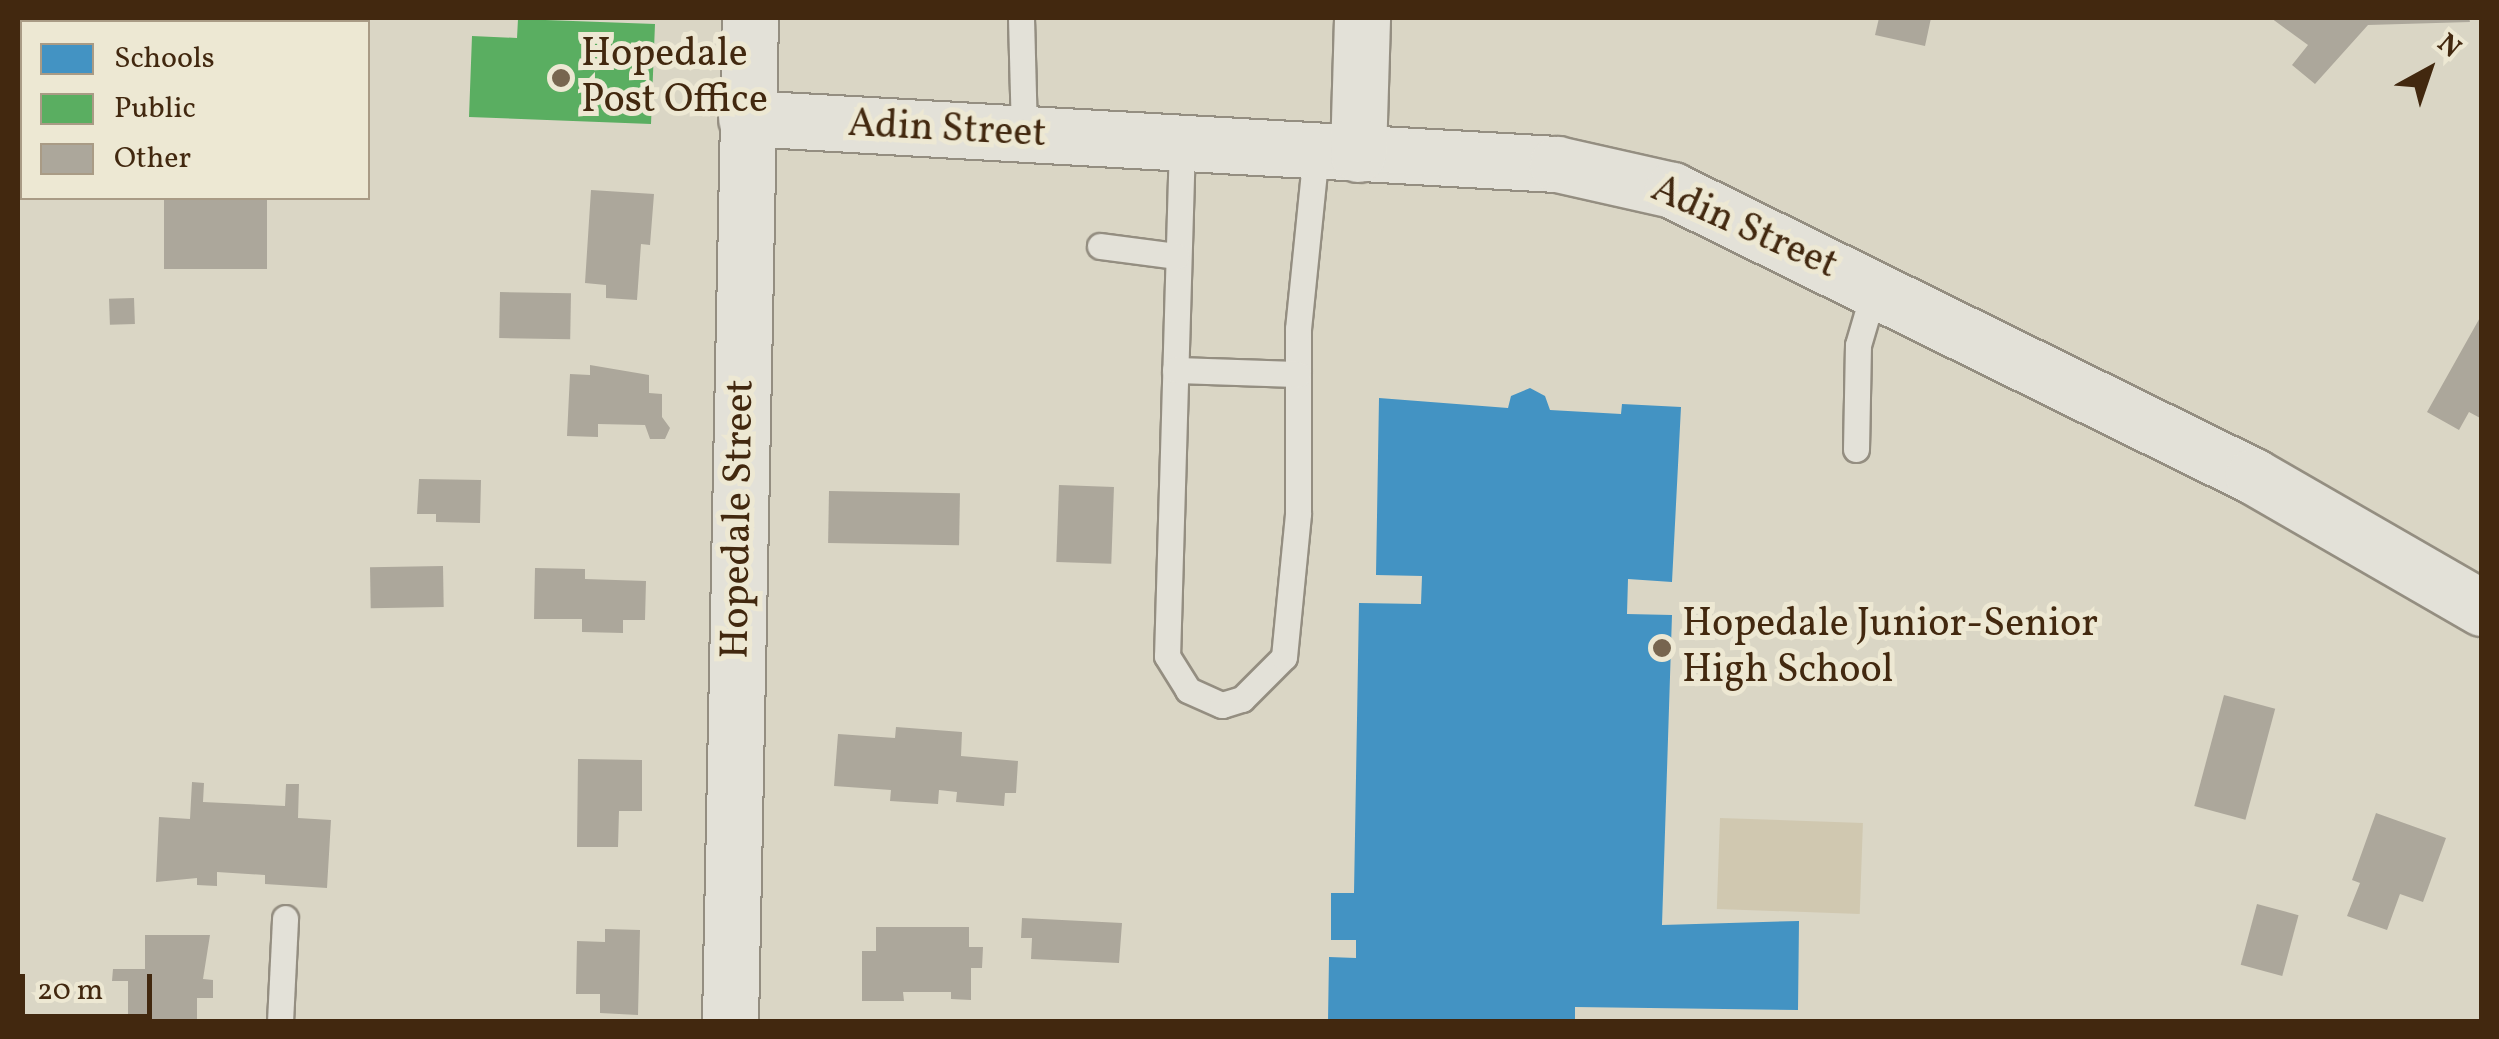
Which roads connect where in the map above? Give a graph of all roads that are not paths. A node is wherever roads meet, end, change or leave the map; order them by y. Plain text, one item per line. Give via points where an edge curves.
1 (750, 18) edge
2 (1021, 18) edge
3 (1362, 18) edge
4 (746, 118) junction
5 (1024, 134) junction
6 (1182, 143) junction
7 (1337, 153) junction
8 (1100, 246) dead end
9 (1176, 256) junction
10 (1874, 287) junction
11 (1176, 370) junction
12 (1298, 374) junction
13 (1856, 449) dead end
14 (2482, 608) edge
15 (286, 918) dead end
16 (280, 1022) edge
17 (730, 1022) edge

1 - 4 street, Hopedale Street
2 - 5 lane
3 - 7 street
4 - 5 street, Adin Street
4 - 17 street, Hopedale Street
5 - 6 street, Adin Street
6 - 7 street, Adin Street
6 - 9 lane
7 - 10 street, Adin Street via 1570,165 1627,178 1726,211
7 - 12 lane via 1311,234
8 - 9 lane
9 - 11 lane
10 - 13 lane via 1858,345
10 - 14 street, Adin Street via 2252,476
11 - 12 lane
11 - 12 lane via 1167,656 1188,690 1222,704 1242,699 1284,657 1298,512
15 - 16 lane

